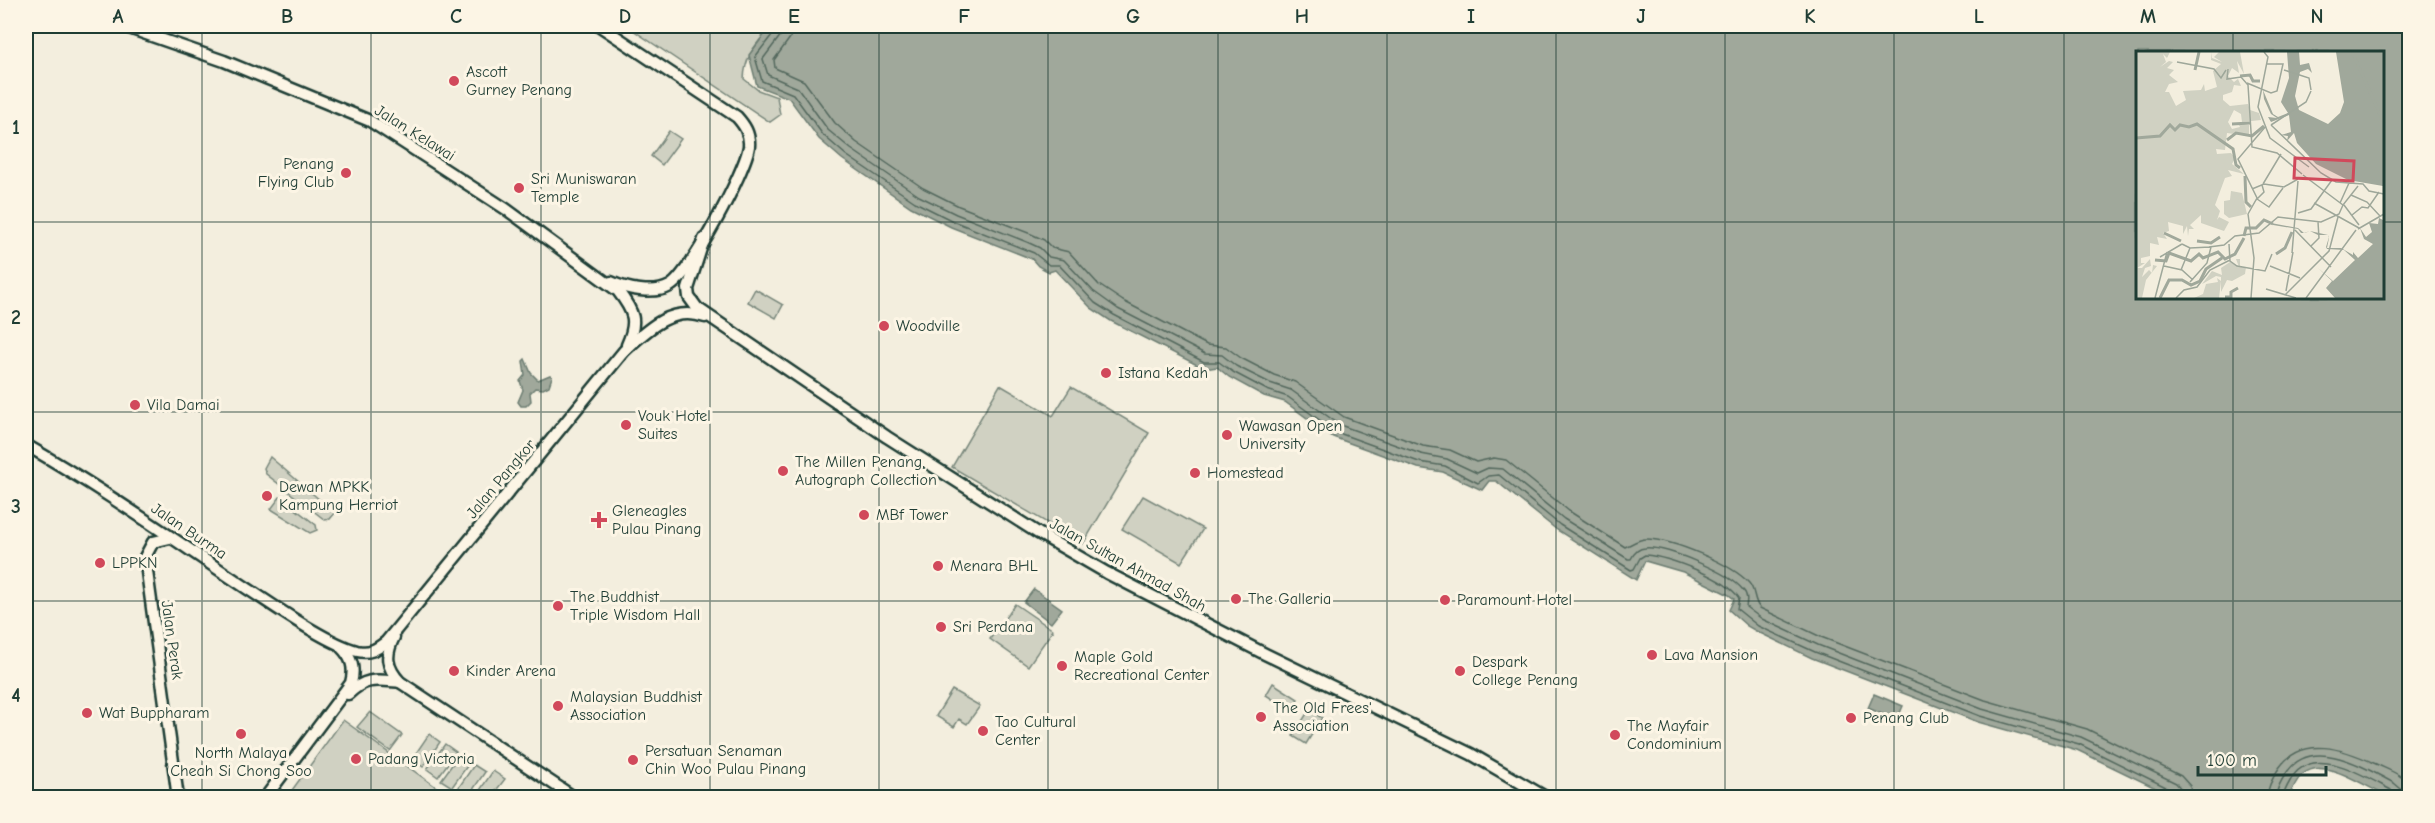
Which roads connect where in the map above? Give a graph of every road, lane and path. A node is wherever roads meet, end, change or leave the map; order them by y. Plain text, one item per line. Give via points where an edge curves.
1 (123, 26) edge
2 (600, 26) edge
3 (704, 239) junction
4 (602, 279) junction
5 (716, 322) junction
6 (624, 351) junction
7 (26, 445) edge
8 (170, 538) junction
9 (399, 626) junction
10 (336, 642) junction
11 (400, 682) junction
12 (338, 702) junction
13 (177, 798) edge
14 (265, 798) edge
15 (575, 798) edge
16 (1547, 798) edge

1 - 4 main road, Jalan Kelawai via 370,121 506,209
2 - 3 main road via 737,117 748,132 746,156
3 - 4 main road, Jalan Kelawai via 683,273 666,288 643,290
3 - 5 main road, Jalan Sultan Ahmad Shah via 689,297
4 - 6 main road, Jalan Kelawai via 631,308 633,332
5 - 6 main road, Jalan Sultan Ahmad Shah via 691,313 673,316 654,324
5 - 16 main road, Jalan Sultan Ahmad Shah via 894,442 1107,573 1471,754
6 - 9 main road, Jalan Pangkor
7 - 8 main road, Jalan Burma
8 - 10 main road, Jalan Burma
8 - 13 main road, Jalan Perak via 153,542 145,557
9 - 10 main road, Jalan Pangkor via 375,651 358,651
9 - 11 main road, Jalan Pangkor via 387,654 390,669
10 - 12 main road via 350,656 353,672 351,683
11 - 12 main road via 363,682
11 - 15 main road
12 - 14 main road

